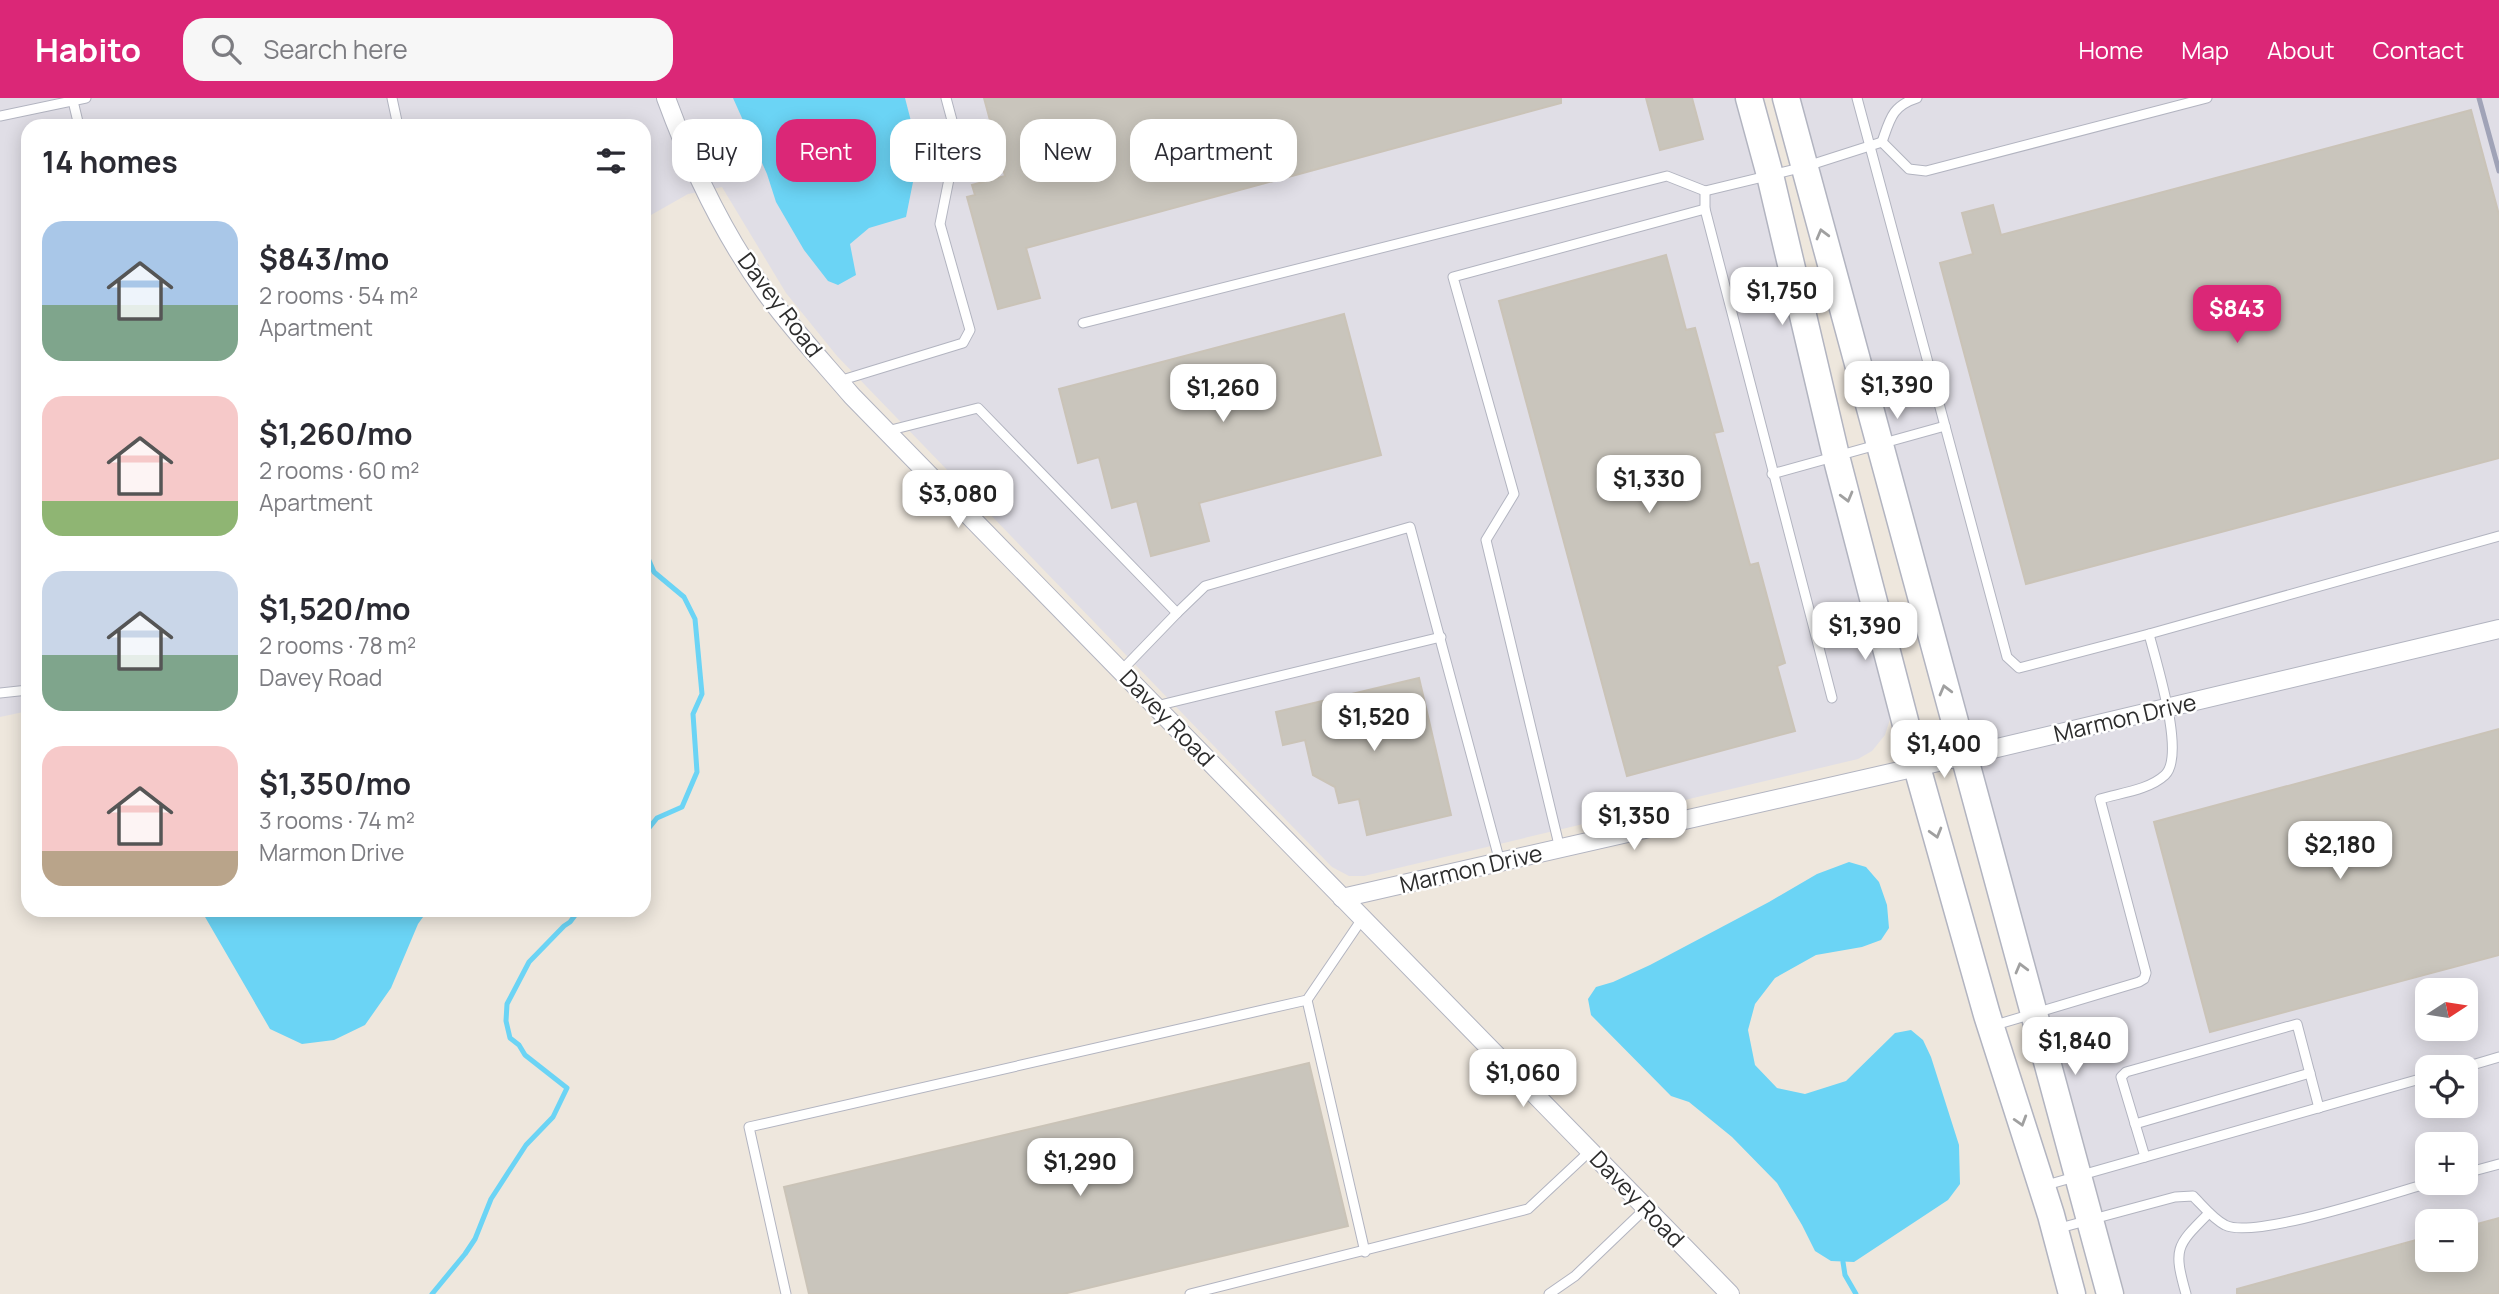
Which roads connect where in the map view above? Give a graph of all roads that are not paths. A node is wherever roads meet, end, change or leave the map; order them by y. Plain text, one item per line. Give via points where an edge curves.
1 (86, 98) edge
2 (392, 98) edge
3 (666, 98) edge
4 (946, 98) edge
5 (1749, 98) edge
6 (1786, 98) edge
7 (1857, 98) edge
8 (1917, 98) edge
9 (2207, 98) edge
10 (73, 101) junction
11 (0, 116) edge
12 (77, 119) edge
13 (396, 119) edge
14 (1882, 142) junction
15 (1869, 145) junction
16 (1804, 167) junction
17 (1770, 175) junction
18 (1705, 191) junction
19 (1704, 209) junction
20 (1083, 323) dead end
21 (839, 382) junction
22 (1945, 426) junction
23 (887, 432) junction
24 (1879, 443) junction
25 (1836, 457) junction
26 (1772, 474) junction
27 (2499, 536) edge
28 (1177, 612) junction
29 (2499, 629) edge
30 (2149, 634) junction
31 (1441, 637) junction
32 (1121, 671) junction
33 (21, 691) edge
34 (0, 693) edge
35 (1832, 698) dead end
36 (1156, 706) junction
37 (2167, 708) junction
38 (1963, 756) junction
39 (1917, 767) junction
40 (1560, 849) junction
41 (1500, 862) junction
42 (1342, 898) junction
43 (1362, 919) junction
44 (1307, 1000) junction
45 (2034, 1014) junction
46 (1991, 1027) junction
47 (2499, 1057) edge
48 (2478, 1063) edge
49 (2310, 1073) junction
50 (2415, 1080) edge
51 (2319, 1108) junction
52 (2135, 1124) junction
53 (1590, 1151) junction
54 (2145, 1157) junction
55 (2499, 1164) edge
56 (2478, 1170) edge
57 (2078, 1175) junction
58 (2042, 1187) junction
59 (2415, 1187) edge
60 (1646, 1208) junction
61 (2209, 1213) junction
62 (2090, 1219) junction
63 (2055, 1230) junction
64 (1365, 1252) junction
65 (786, 1294) edge
66 (1190, 1294) edge
67 (1549, 1294) edge
68 (1730, 1294) edge
69 (2072, 1294) edge
70 (2110, 1294) edge
71 (2186, 1294) edge

1 - 10 lane
2 - 13 lane
3 - 21 street, Davey Road via 721,221 765,292
4 - 21 lane via 957,139 940,224 971,330 963,343
5 - 17 street
6 - 16 street
7 - 15 lane
8 - 14 lane via 1892,113
9 - 14 lane via 1926,171 1909,169
10 - 11 lane
10 - 12 lane
14 - 15 lane
15 - 16 lane
15 - 22 lane
16 - 17 lane
24 -> 16 street
17 - 18 lane
17 - 25 street
18 - 19 lane
18 - 20 lane via 1667,176
19 - 26 lane
19 - 40 lane via 1452,277 1514,494 1486,540
21 - 23 street, Davey Road
22 - 24 lane
22 - 30 lane via 2007,657 2019,668
23 - 28 lane via 978,408
23 - 32 street, Davey Road
24 - 25 lane
38 -> 24 street
25 - 26 lane
25 -> 39 street
26 - 35 lane
27 - 30 lane
28 - 31 lane via 1205,586 1410,527
28 - 32 lane
29 - 37 street, Marmon Drive
30 - 37 lane
31 - 36 lane
31 - 41 lane
32 - 36 street, Davey Road
33 - 34 lane
36 - 42 street, Davey Road
37 - 38 street, Marmon Drive
37 - 45 lane via 2174,752 2166,774 2149,785 2100,799 2144,979
38 - 39 street, Marmon Drive
45 -> 38 street
39 - 40 street, Marmon Drive
39 -> 46 street
40 - 41 street, Marmon Drive
41 - 42 street, Marmon Drive
42 - 43 street, Davey Road
43 - 44 lane
43 - 53 street, Davey Road
44 - 64 lane
44 - 65 lane via 749,1127
45 - 46 lane
45 - 57 street
46 -> 58 street
47 - 48 lane
49 - 51 lane
49 - 52 lane
49 - 52 lane via 2297,1024 2126,1072 2121,1077
50 - 51 lane
51 - 54 lane
52 - 54 lane
53 - 60 street, Davey Road
53 - 64 lane via 1528,1209
54 - 57 lane
55 - 56 lane
57 - 58 lane
57 - 62 street
58 - 63 street
59 - 61 lane via 2283,1224 2227,1227
60 - 67 lane via 1575,1276
60 - 68 street, Davey Road
61 - 62 lane via 2193,1196
61 - 71 lane via 2178,1254
62 - 63 lane
62 - 70 street
63 - 69 street
64 - 66 lane

